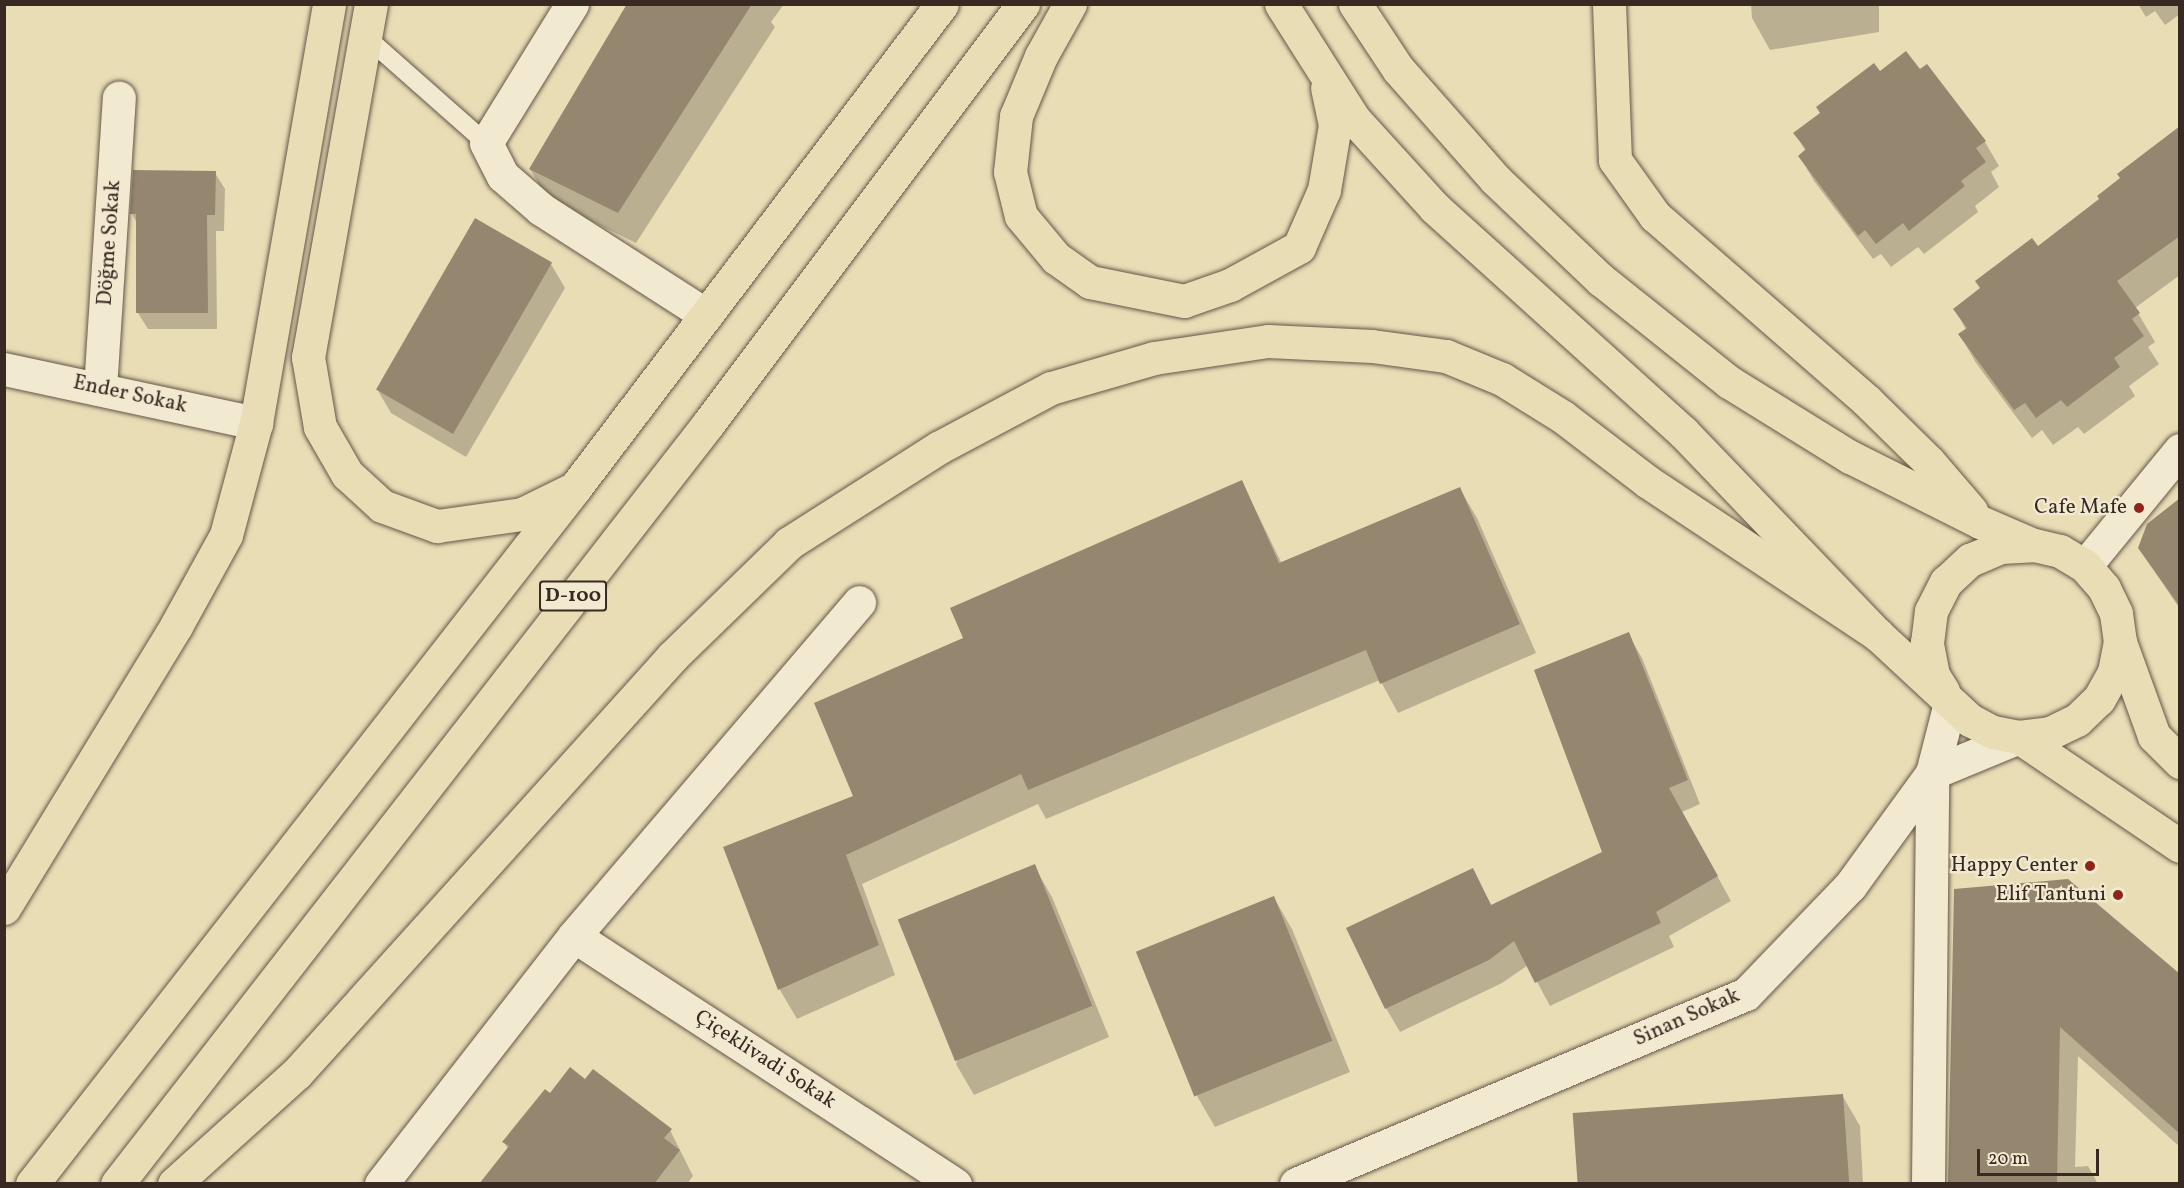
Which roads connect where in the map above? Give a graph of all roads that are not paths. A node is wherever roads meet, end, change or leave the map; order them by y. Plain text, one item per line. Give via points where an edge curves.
1 (329, 4) edge
2 (371, 4) edge
3 (572, 4) edge
4 (942, 4) edge
5 (1023, 4) edge
6 (1070, 4) edge
7 (1281, 4) edge
8 (1355, 4) edge
9 (1609, 4) edge
10 (365, 36) junction
11 (1324, 74) junction
12 (119, 98) dead end
13 (486, 143) junction
14 (706, 315) junction
15 (4, 369) edge
16 (100, 388) junction
17 (256, 423) junction
18 (2180, 450) edge
19 (575, 488) junction
20 (1980, 522) junction
21 (2032, 545) junction
22 (2085, 566) junction
23 (859, 602) dead end
24 (1877, 634) junction
25 (2120, 642) junction
26 (1950, 703) junction
27 (2019, 737) junction
28 (2180, 762) edge
29 (1932, 773) junction
30 (2180, 846) edge
31 (4, 908) edge
32 (574, 936) junction
33 (32, 1184) edge
34 (117, 1184) edge
35 (174, 1184) edge
36 (381, 1184) edge
37 (955, 1184) edge
38 (1296, 1184) edge
39 (1928, 1184) edge

1 - 17 main road
2 - 10 main road
3 - 13 street
4 - 14 main road, D-100
5 - 34 main road, D-100 via 708,424
6 - 11 main road via 1041,56 1016,116 1010,172 1021,216 1056,258 1090,282 1184,301 1230,285 1299,247 1324,190 1335,125
7 - 11 main road
8 - 20 main road via 1398,69 1480,162 1601,280 1729,382 1850,457
9 - 20 main road via 1615,160 1641,197 1655,216 1866,400 1929,462
10 - 13 lane
10 - 19 main road via 308,357 320,427 347,474 382,506 436,526 522,514
11 - 24 main road via 1354,119 1435,208 1683,432
12 - 16 street, Döğme Sokak
13 - 14 street via 502,176 541,209
14 - 19 main road, D-100
15 - 16 street, Ender Sokak
16 - 17 street, Ender Sokak
17 - 31 main road via 226,535 176,626
18 - 22 street
19 - 33 main road, D-100
20 - 21 main road
21 - 22 main road via 2060,551
21 - 26 main road via 2000,547 1970,560 1946,582 1932,611 1927,643 1933,675
22 - 25 main road via 2104,588 2116,613
23 - 32 street
24 - 26 main road
24 - 35 main road via 1648,482 1563,417 1502,379 1446,356 1372,346 1268,342 1154,358 1051,388 938,448 789,543 673,656 297,1073
25 - 27 main road via 2114,672 2099,699 2077,720 2049,733
25 - 28 main road via 2154,736
26 - 27 main road via 1993,732
26 - 29 street, Sinan Sokak
27 - 29 street
27 - 30 main road
29 - 38 street, Sinan Sokak via 1850,886 1746,994
29 - 39 street
32 - 36 street
32 - 37 street, Çiçeklivadi Sokak

